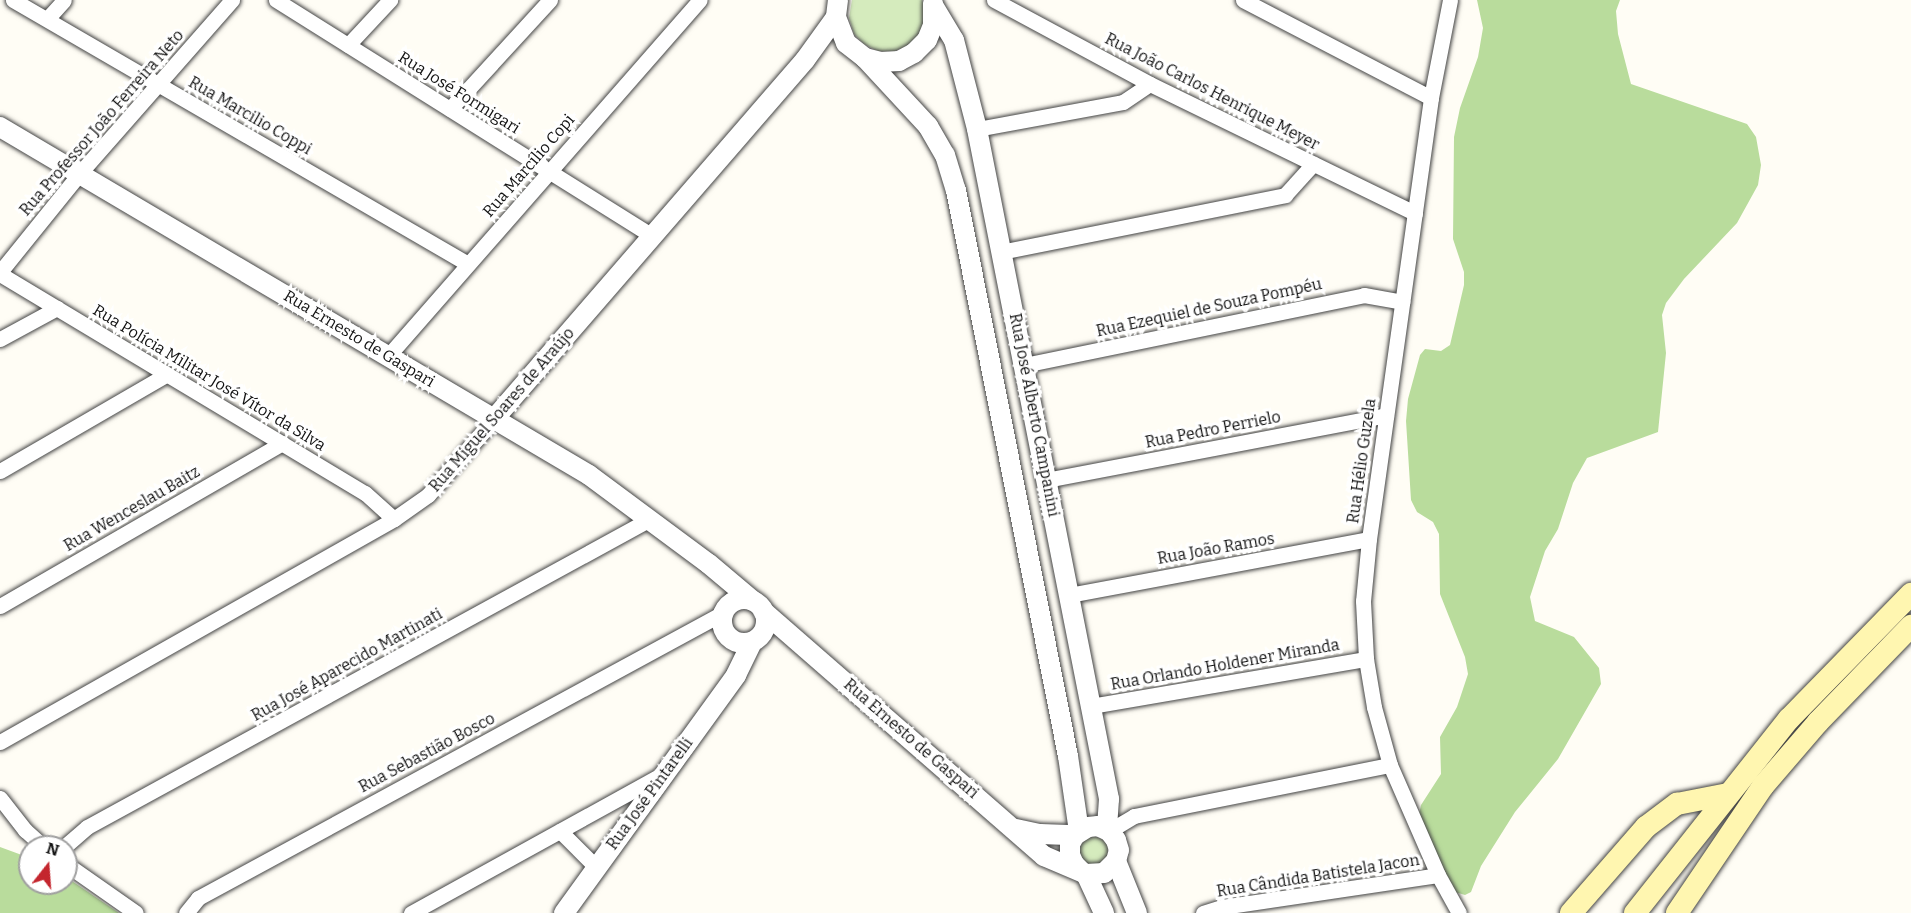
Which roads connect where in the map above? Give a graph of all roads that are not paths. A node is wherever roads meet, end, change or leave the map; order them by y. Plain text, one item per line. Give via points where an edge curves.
1 (14, 0) edge
2 (64, 0) edge
3 (232, 0) edge
4 (276, 0) edge
5 (390, 0) edge
6 (550, 0) edge
7 (700, 0) edge
8 (994, 0) edge
9 (1243, 0) edge
10 (1450, 0) edge
11 (934, 4) edge
12 (833, 7) edge
13 (46, 19) junction
14 (348, 45) junction
15 (861, 55) junction
16 (805, 60) junction
17 (158, 84) junction
18 (1150, 84) junction
19 (1431, 98) junction
20 (450, 110) junction
21 (0, 127) edge
22 (977, 129) junction
23 (1313, 164) junction
24 (548, 171) junction
25 (79, 174) junction
26 (1415, 213) junction
27 (652, 236) junction
28 (1001, 252) junction
29 (468, 264) junction
30 (0, 273) edge
31 (1402, 302) junction
32 (57, 308) junction
33 (0, 339) edge
34 (388, 356) junction
35 (1024, 365) junction
36 (167, 374) junction
37 (1386, 415) junction
38 (494, 419) junction
39 (282, 443) junction
40 (0, 471) edge
41 (1046, 480) junction
42 (394, 519) junction
43 (651, 519) junction
44 (1369, 539) junction
45 (709, 564) junction
46 (1911, 594) edge
47 (1069, 595) junction
48 (0, 606) edge
49 (758, 606) junction
50 (724, 614) junction
51 (1911, 626) edge
52 (749, 640) junction
53 (809, 650) junction
54 (1366, 658) junction
55 (1091, 706) junction
56 (0, 741) edge
57 (1390, 765) junction
58 (666, 773) junction
59 (1728, 794) junction
60 (0, 798) edge
61 (1013, 828) junction
62 (560, 831) junction
63 (1108, 831) junction
64 (1077, 833) junction
65 (30, 835) edge
66 (78, 835) edge
67 (1116, 861) junction
68 (596, 867) junction
69 (78, 872) edge
70 (1084, 873) junction
71 (1438, 875) junction
72 (136, 913) edge
73 (186, 913) edge
74 (411, 913) edge
75 (564, 913) edge
76 (1104, 913) edge
77 (1137, 913) edge
78 (1203, 913) edge
79 (1459, 913) edge
80 (1571, 913) edge
81 (1635, 913) edge
82 (1677, 913) edge

1 - 13 street, Rua Marcilio Coppi
2 - 13 street
3 - 17 street, Rua Professor João Ferreira Neto
4 - 14 street, Rua José Formigari
5 - 14 street
6 - 20 street
7 - 24 street, Rua Marcílio Copi
8 - 18 street, Rua João Carlos Henrique Meyer
9 - 19 street
10 - 19 street, Rua Hélio Guzela
11 - 15 street, Rua Miguel Soares de Araújo via 933,25 927,40 914,53 899,61 881,62
11 - 22 street, Rua José Alberto Campanini via 954,40
12 - 15 street, Rua José Alberto Campanini via 846,43
12 - 16 street, Rua Miguel Soares de Araújo
13 - 17 street, Rua Marcilio Coppi
14 - 20 street, Rua José Formigari
15 - 16 street, Rua Miguel Soares de Araújo via 834,50
15 - 64 street, Rua José Alberto Campanini via 928,126 945,155 956,190 1068,756
16 - 27 street, Rua Miguel Soares de Araújo
17 - 25 street, Rua Professor João Ferreira Neto
17 - 29 street, Rua Marcilio Coppi
18 - 22 street via 1123,102
18 - 23 street, Rua João Carlos Henrique Meyer
19 - 26 street, Rua Hélio Guzela
20 - 24 street, Rua José Formigari
21 - 25 street, Rua Ernesto de Gaspari
22 - 28 street, Rua José Alberto Campanini
23 - 26 street, Rua João Carlos Henrique Meyer
23 - 28 street via 1285,195
24 - 27 street, Rua José Formigari
24 - 29 street, Rua Marcílio Copi
25 - 30 street, Rua Professor João Ferreira Neto
25 - 34 street, Rua Ernesto de Gaspari
26 - 31 street, Rua Hélio Guzela
27 - 38 street, Rua Miguel Soares de Araújo
28 - 35 street, Rua José Alberto Campanini
29 - 34 street, Rua Marcílio Copi
30 - 32 street, Rua Polícia Militar José Vítor da Silva
31 - 35 street, Rua Ezequiel de Souza Pompéu via 1364,295
31 - 37 street, Rua Hélio Guzela
32 - 33 street
32 - 36 street, Rua Polícia Militar José Vítor da Silva
34 - 38 street, Rua Ernesto de Gaspari
35 - 41 street, Rua José Alberto Campanini
36 - 39 street, Rua Polícia Militar José Vítor da Silva
36 - 40 street
37 - 41 street, Rua Pedro Perrielo
37 - 44 street, Rua Hélio Guzela
38 - 42 street, Rua Miguel Soares de Araújo via 428,495
38 - 43 street, Rua Ernesto de Gaspari via 589,475
39 - 42 street, Rua Polícia Militar José Vítor da Silva via 365,493
39 - 48 street, Rua Wenceslau Baitz
41 - 47 street, Rua José Alberto Campanini
42 - 56 street, Rua Miguel Soares de Araújo
43 - 45 street, Rua Ernesto de Gaspari
43 - 66 street, Rua José Aparecido Martinati
44 - 47 street, Rua João Ramos
44 - 54 street, Rua Hélio Guzela via 1363,601
45 - 49 street, Rua Ernesto de Gaspari
45 - 50 street, Rua Ernesto de Gaspari
46 - 59 main road via 1821,684
47 - 55 street, Rua José Alberto Campanini
49 - 50 street via 740,599
49 - 52 street via 766,624
49 - 53 street, Rua Ernesto de Gaspari
50 - 52 street via 726,635
50 - 73 street, Rua Sebastião Bosco via 198,898
51 - 82 main road via 1818,722 1763,786
52 - 53 street, Rua Ernesto de Gaspari
52 - 58 street, Rua José Pintarelli via 736,675
53 - 61 street, Rua Ernesto de Gaspari
54 - 55 street, Rua Orlando Holdener Miranda
54 - 57 street, Rua Hélio Guzela
55 - 63 street, Rua José Alberto Campanini via 1109,799
57 - 63 street via 1134,816
57 - 71 street, Rua Hélio Guzela
58 - 62 street
58 - 68 street, Rua José Pintarelli
59 - 80 main road via 1677,804 1646,827
59 - 81 main road
60 - 65 street
61 - 64 street, Rua Ernesto de Gaspari via 1040,834
61 - 70 street, Rua Ernesto de Gaspari via 1044,856
62 - 68 street
62 - 74 street
63 - 64 street via 1088,827
63 - 67 street via 1119,850
64 - 70 street via 1070,844 1070,855
67 - 70 street via 1104,873
67 - 77 street
68 - 75 street, Rua José Pintarelli
69 - 72 street
70 - 76 street
71 - 78 street, Rua Cândida Batistela Jacon
71 - 79 street, Rua Hélio Guzela

